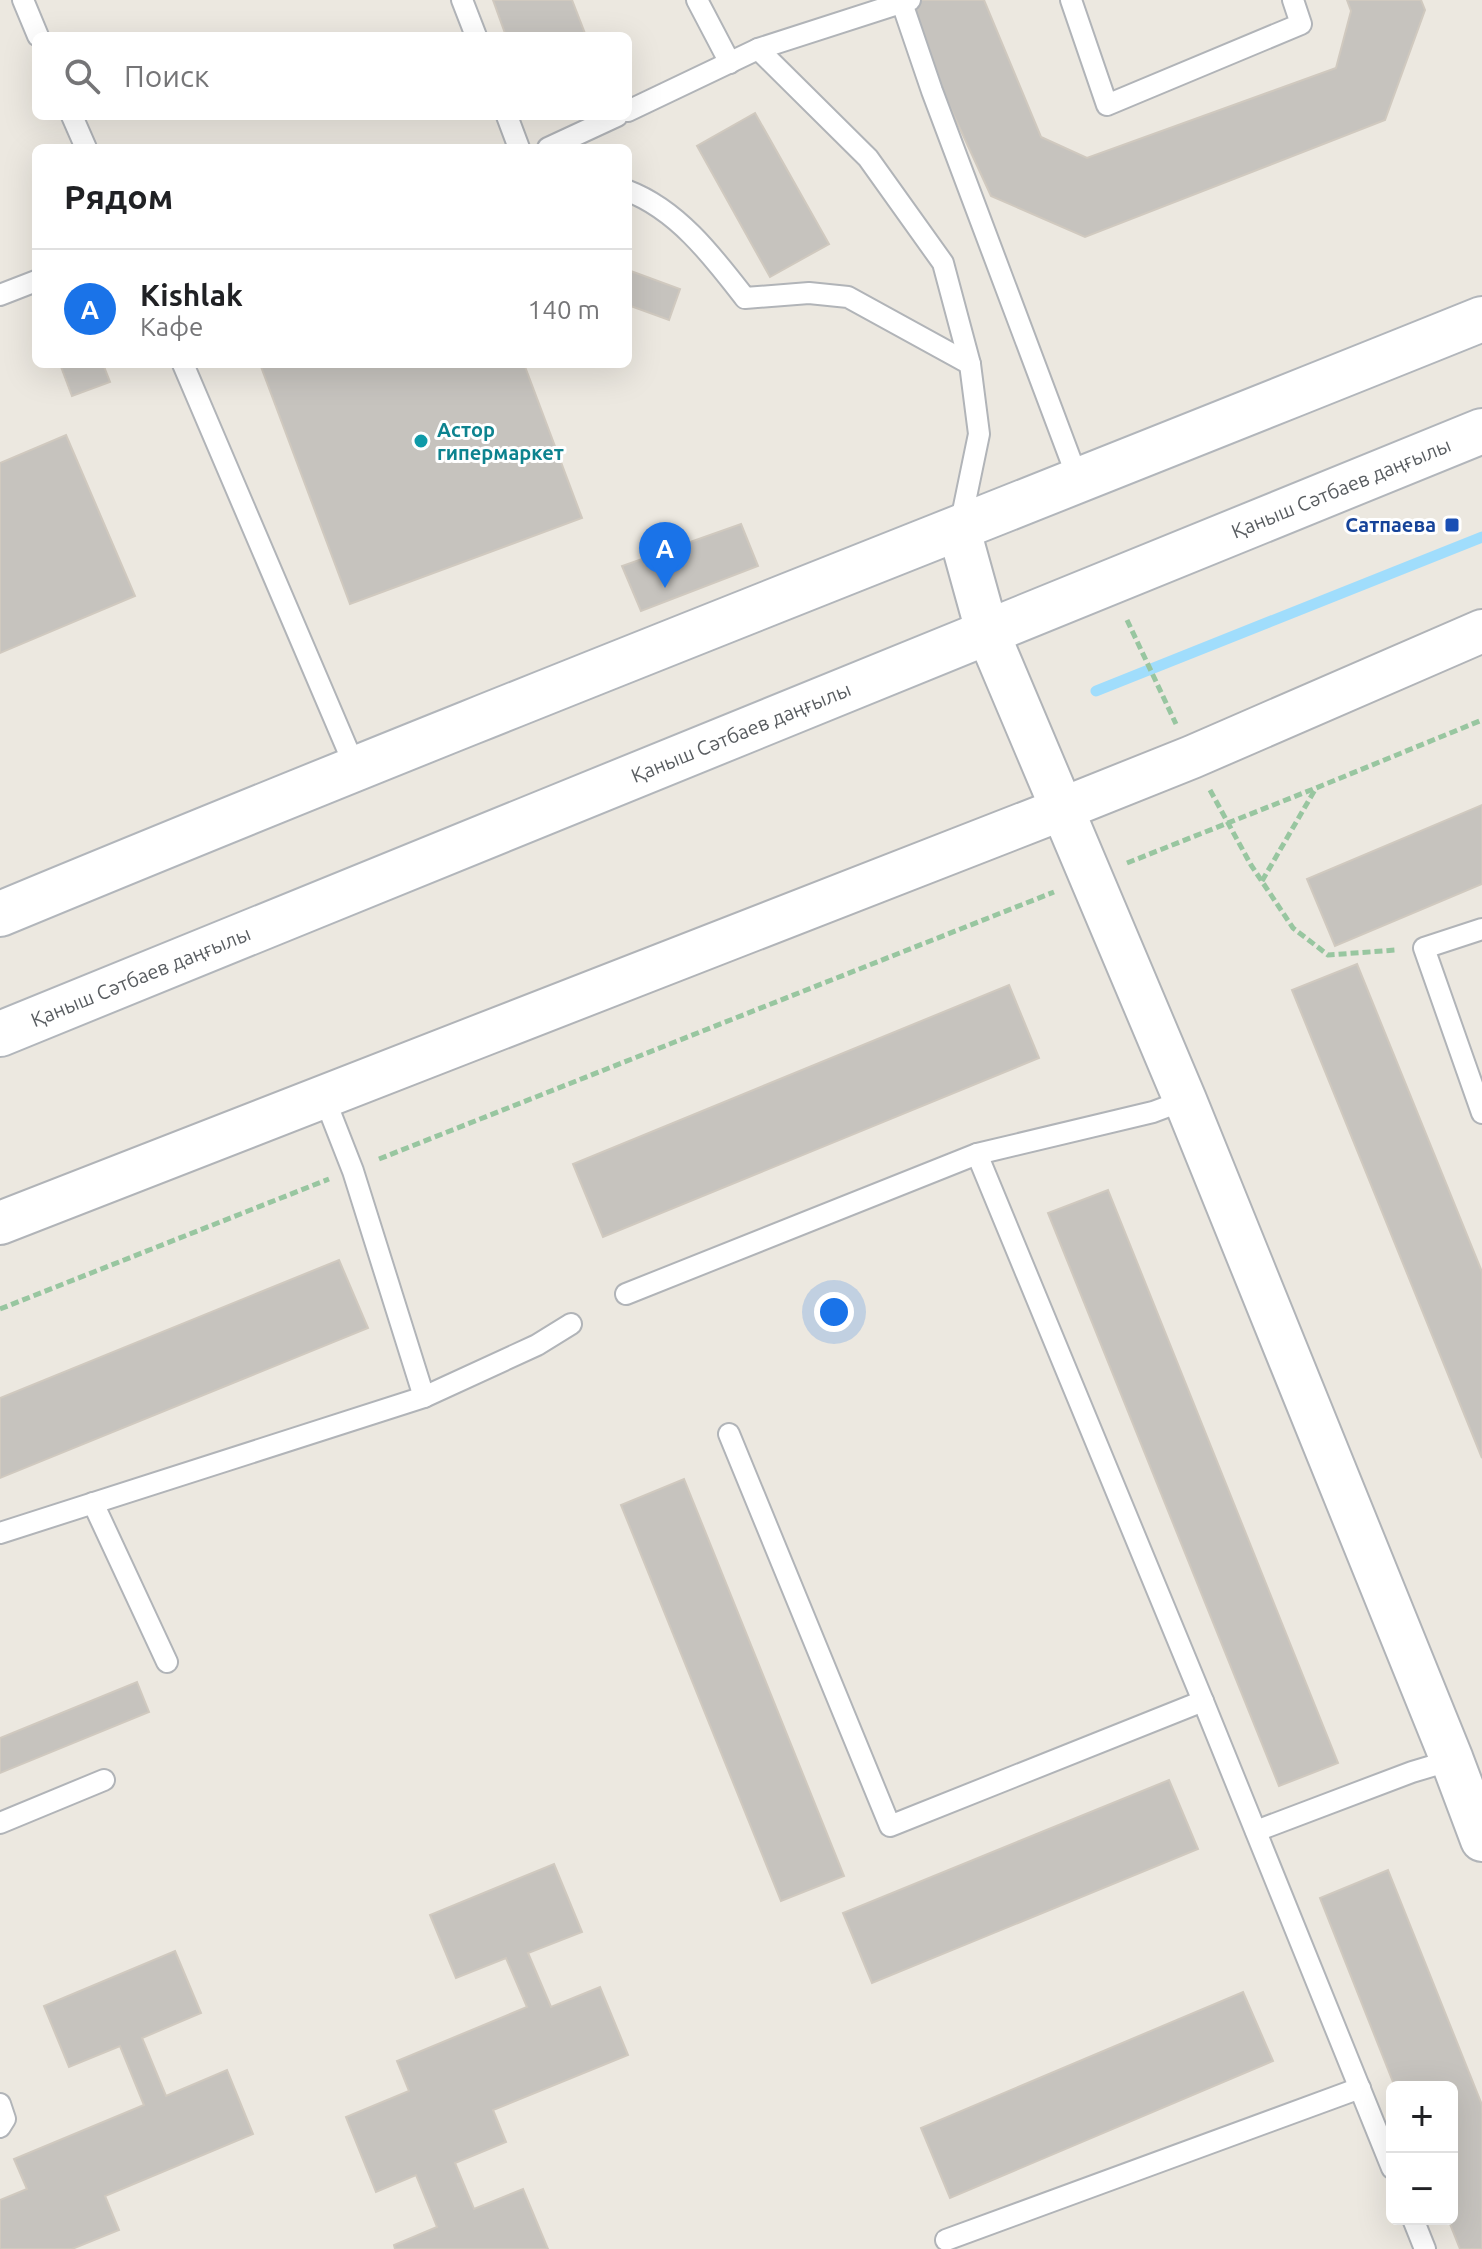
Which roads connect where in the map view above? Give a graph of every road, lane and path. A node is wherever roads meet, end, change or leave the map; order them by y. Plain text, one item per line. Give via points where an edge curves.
1 (23, 0) edge
2 (462, 0) edge
3 (697, 0) edge
4 (1071, 0) edge
5 (1293, 0) edge
6 (906, 2) edge
7 (36, 32) edge
8 (474, 32) edge
9 (758, 49) junction
10 (730, 63) junction
11 (632, 109) edge
12 (74, 120) edge
13 (508, 120) edge
14 (608, 120) edge
15 (84, 144) edge
16 (518, 144) edge
17 (557, 144) edge
18 (632, 193) edge
19 (32, 283) edge
20 (0, 295) edge
21 (1482, 319) edge
22 (970, 364) junction
23 (185, 368) edge
24 (1482, 431) edge
25 (1079, 482) junction
26 (959, 530) junction
27 (1127, 620) dead end
28 (987, 631) junction
29 (1482, 631) edge
30 (1482, 720) edge
31 (1190, 754) junction
32 (355, 767) junction
33 (1316, 788) junction
34 (1062, 809) junction
35 (1123, 864) dead end
36 (1262, 881) junction
37 (1064, 888) dead end
38 (0, 914) edge
39 (1482, 929) edge
40 (1424, 948) junction
41 (0, 1034) edge
42 (324, 1097) junction
43 (1185, 1100) junction
44 (1482, 1113) edge
45 (977, 1154) junction
46 (370, 1163) dead end
47 (340, 1175) dead end
48 (0, 1223) edge
49 (626, 1294) dead end
50 (0, 1309) edge
51 (571, 1324) dead end
52 (424, 1397) junction
53 (729, 1434) dead end
54 (93, 1503) junction
55 (0, 1533) edge
56 (167, 1662) dead end
57 (1203, 1701) junction
58 (1452, 1760) junction
59 (104, 1780) dead end
60 (0, 1823) edge
61 (1256, 1831) junction
62 (1482, 1840) edge
63 (1360, 2088) junction
64 (0, 2104) edge
65 (0, 2127) edge
66 (1386, 2153) edge
67 (1415, 2225) edge
68 (946, 2240) dead end
69 (1425, 2249) edge

1 - 7 lane
2 - 8 lane
3 - 10 lane
4 - 5 lane via 1107,105 1301,24
6 - 9 lane
6 - 25 lane via 932,91
9 - 10 lane
9 - 22 lane via 868,158 943,263
10 - 11 lane
12 - 15 lane
13 - 16 lane
14 - 17 lane
18 - 22 lane via 701,241 745,298 809,293 848,297
19 - 20 lane
21 - 25 main road
22 - 26 lane via 979,434
23 - 32 lane
24 - 28 main road, Қаныш Сәтбаев даңғылы
25 - 26 main road
26 - 28 street
26 - 32 main road
27 - 31 path
28 - 34 street
28 - 41 main road, Қаныш Сәтбаев даңғылы
29 - 31 street
30 - 33 path
31 - 34 street
31 - 36 path
32 - 38 main road
33 - 35 path
33 - 36 path
34 - 42 street
34 - 43 street
36 - 40 path via 1293,928 1328,955
37 - 46 path
39 - 40 lane
40 - 44 lane
42 - 48 street
42 - 52 lane via 353,1171
43 - 45 lane
43 - 58 street
45 - 49 lane
45 - 57 lane
47 - 50 path
51 - 52 lane
52 - 54 lane
53 - 57 lane via 890,1826
54 - 55 lane
54 - 56 lane
57 - 61 lane
58 - 61 lane
58 - 62 street
59 - 60 lane
61 - 63 lane
63 - 66 lane
63 - 68 lane
64 - 65 lane via 5,2119
67 - 69 lane

